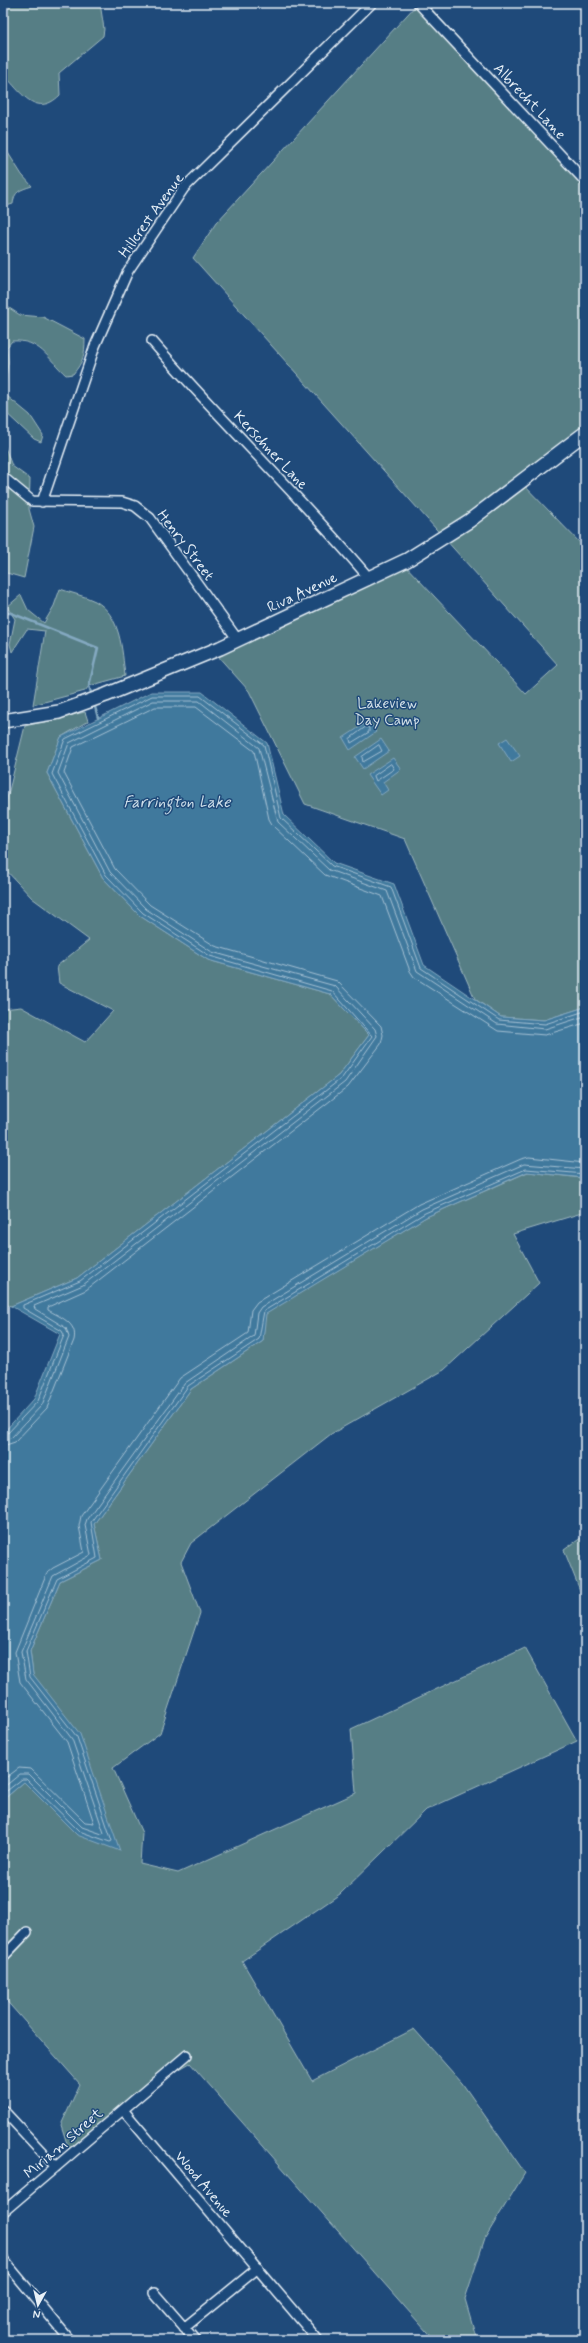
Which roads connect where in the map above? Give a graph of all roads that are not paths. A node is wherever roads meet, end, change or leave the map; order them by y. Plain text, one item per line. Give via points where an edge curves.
1 (372, 3) edge
2 (418, 3) edge
3 (585, 181) edge
4 (152, 341) dead end
5 (585, 433) edge
6 (3, 477) edge
7 (42, 502) junction
8 (369, 578) junction
9 (238, 640) junction
10 (3, 721) edge
11 (27, 1932) dead end
12 (3, 1957) edge
13 (187, 2055) dead end
14 (3, 2110) edge
15 (123, 2110) junction
16 (56, 2167) junction
17 (3, 2212) edge
18 (3, 2259) edge
19 (258, 2268) junction
20 (154, 2293) dead end
21 (184, 2328) junction
22 (70, 2340) edge
23 (194, 2340) edge
24 (318, 2340) edge

1 - 7 street, Hillcrest Avenue via 184,188 128,271 95,346
2 - 3 street, Albrecht Lane
4 - 8 street, Kerschner Lane via 180,374 327,528
5 - 8 street, Riva Avenue via 469,521 407,560
6 - 7 street, Henry Street via 24,496 32,501
7 - 9 street, Henry Street via 122,502 143,512
8 - 9 street, Riva Avenue
9 - 10 street, Riva Avenue via 93,700 44,715
11 - 12 street
13 - 15 street
14 - 16 street
15 - 16 street, Miriam Street
15 - 19 street, Wood Avenue
16 - 17 street, Miriam Street
18 - 22 street
19 - 21 street
19 - 24 street, Wood Avenue
20 - 21 street
21 - 23 street

